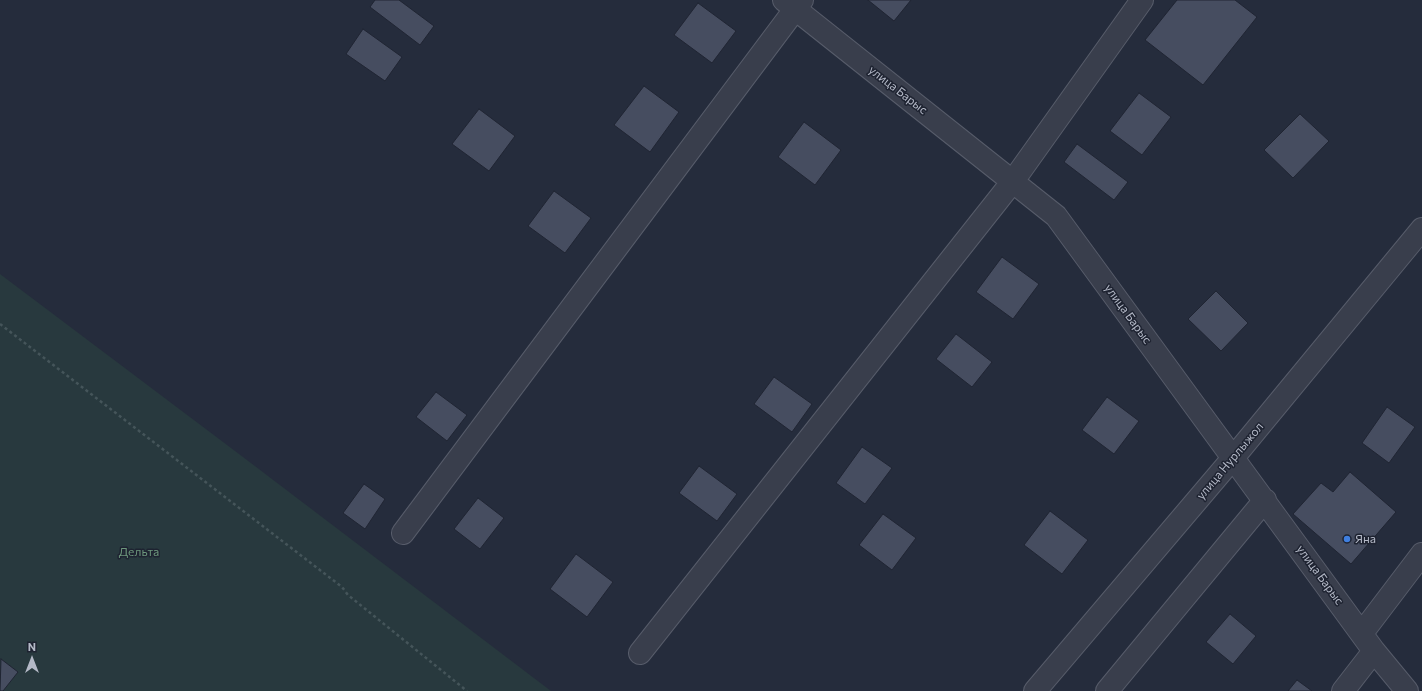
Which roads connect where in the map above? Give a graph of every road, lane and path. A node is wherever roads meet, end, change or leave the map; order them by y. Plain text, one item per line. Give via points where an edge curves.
1 (1142, 0) edge
2 (794, 3) edge
3 (1013, 181) junction
4 (1422, 229) edge
5 (0, 324) edge
6 (1233, 458) junction
7 (1265, 500) junction
8 (403, 533) dead end
9 (1422, 554) edge
10 (1362, 633) junction
11 (1374, 651) junction
12 (640, 653) dead end
13 (467, 691) edge
14 (1035, 691) edge
15 (1107, 691) edge
16 (1343, 691) edge
17 (1407, 691) edge

1 - 3 street
2 - 3 street, улица Барыс
2 - 8 street
3 - 6 street, улица Барыс via 1056,216
3 - 12 street
4 - 6 street, улица Нурлыжол
5 - 13 path via 342,587 348,595
6 - 7 street, улица Барыс
6 - 14 street, улица Нурлыжол
7 - 10 street, улица Барыс
7 - 15 street
9 - 10 street
10 - 11 street, улица Барыс
11 - 16 street
11 - 17 street, улица Барыс

